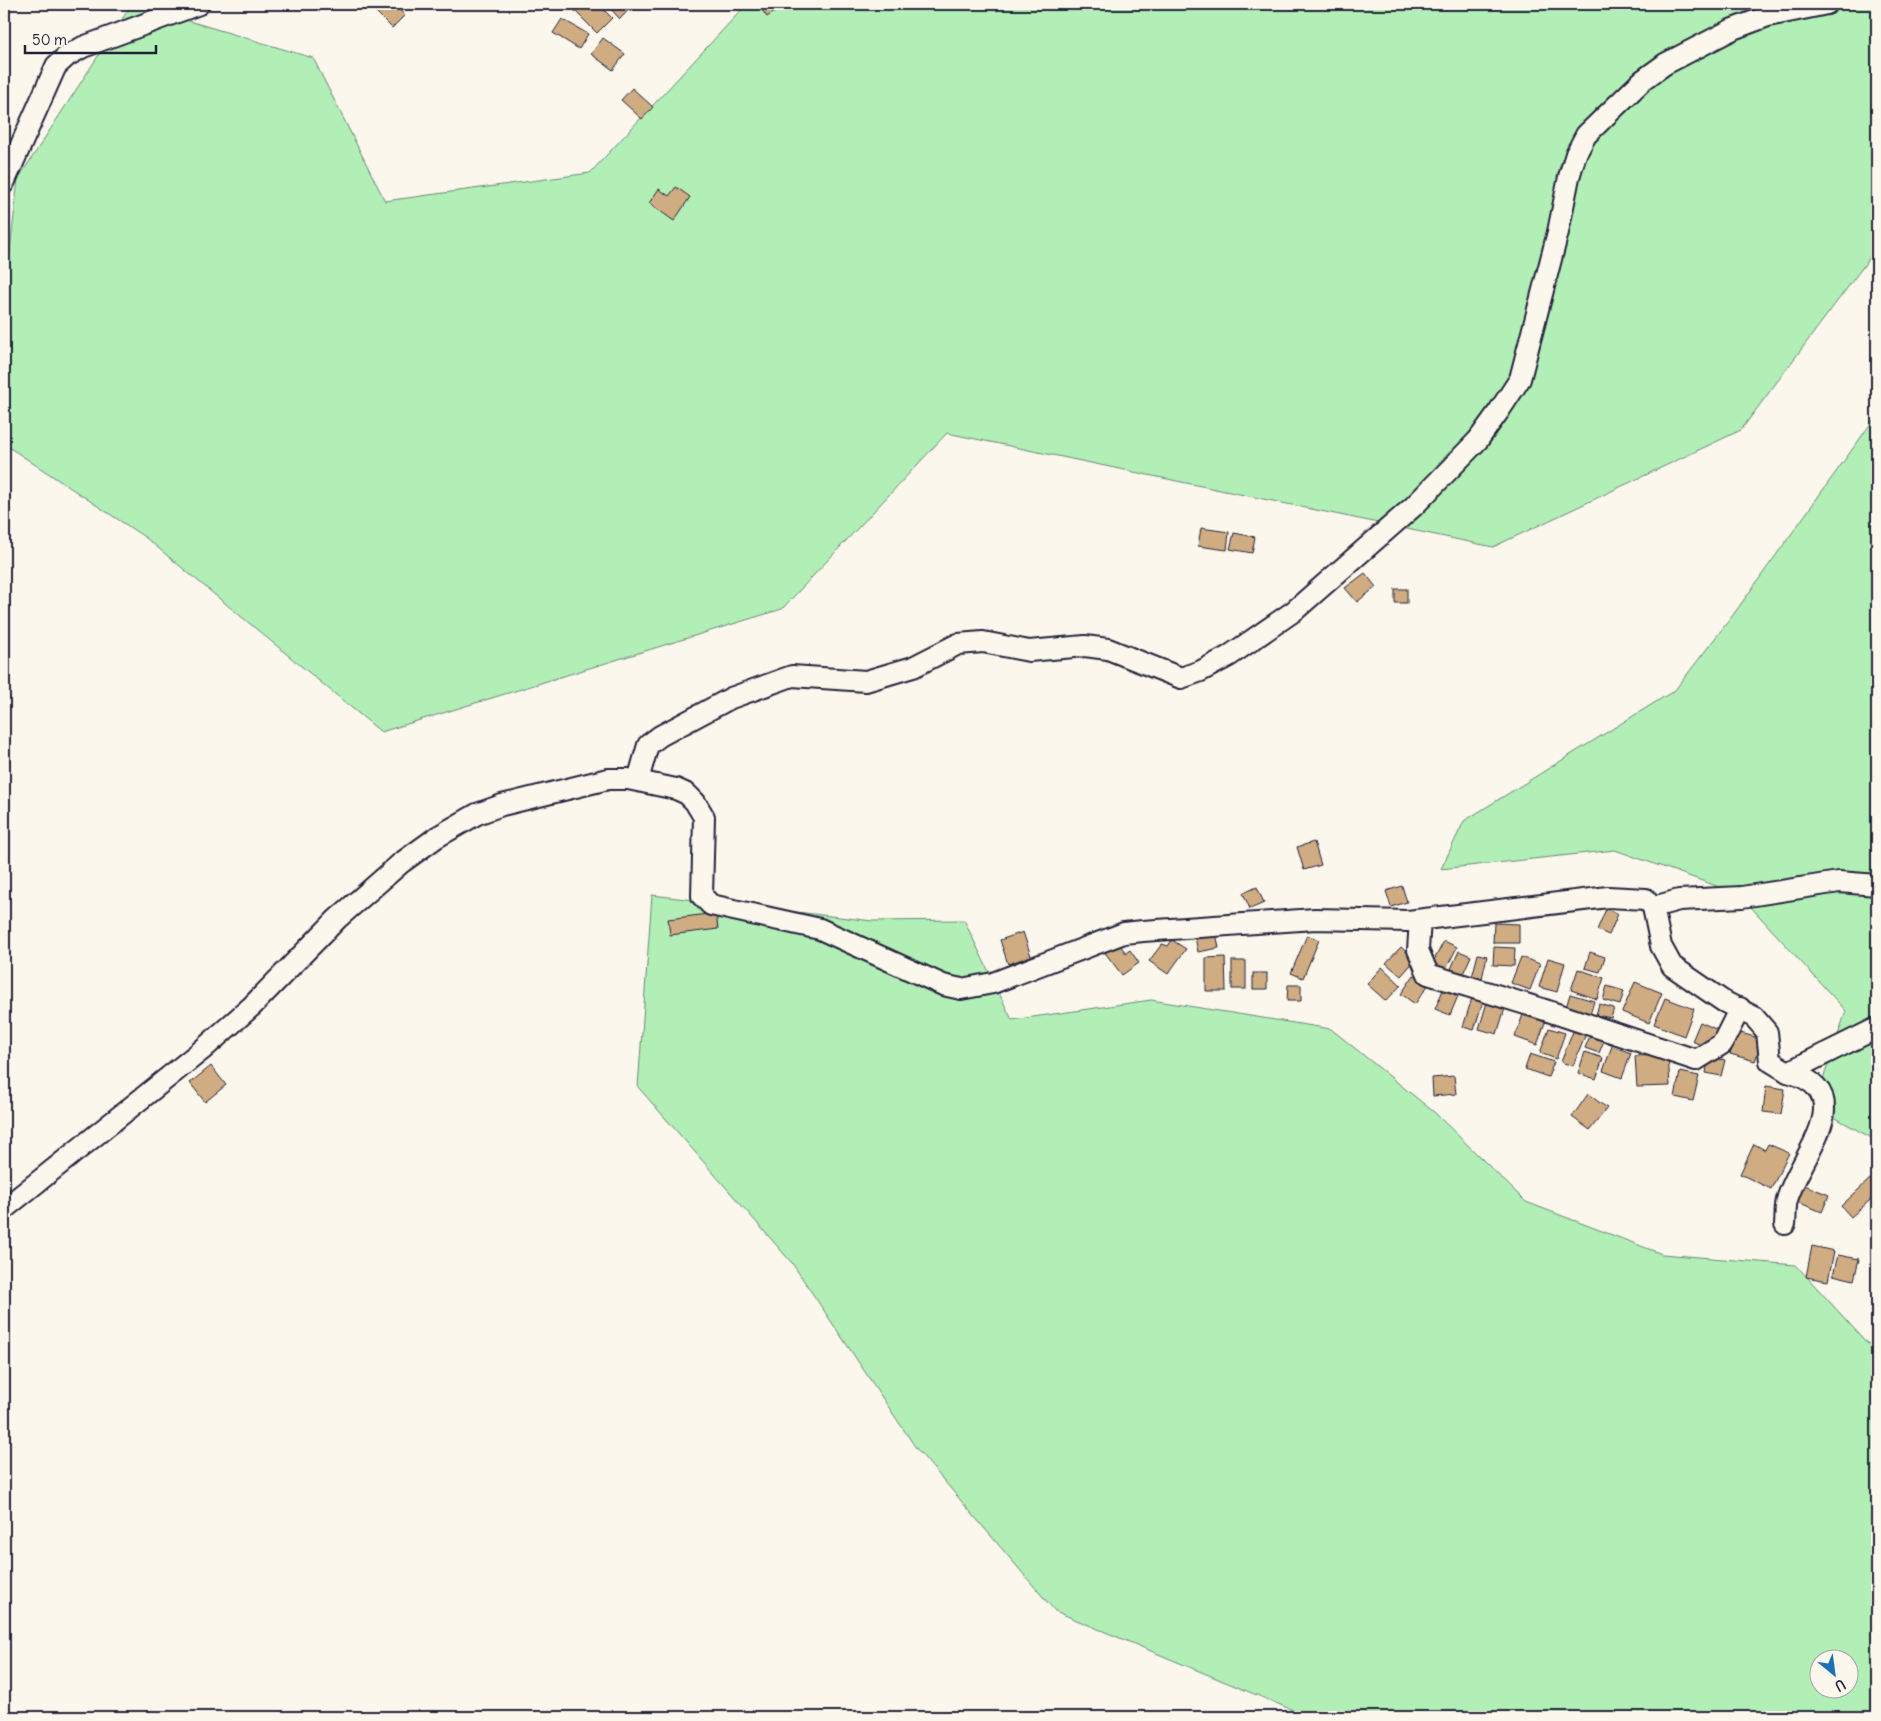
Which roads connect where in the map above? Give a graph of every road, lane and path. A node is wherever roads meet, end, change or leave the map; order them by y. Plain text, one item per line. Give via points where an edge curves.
1 (199, 4) edge
2 (1826, 4) edge
3 (4, 183) edge
4 (638, 780) junction
5 (1877, 884) edge
6 (1653, 906) junction
7 (1420, 920) junction
8 (1740, 1008) junction
9 (1877, 1028) edge
10 (1788, 1072) junction
11 (4, 1209) edge
12 (1785, 1224) dead end

1 - 3 street via 83,47 56,66
2 - 4 street via 1768,16 1733,29 1665,64 1643,80 1586,134 1569,177 1520,378 1499,411 1478,440 1414,506 1294,611 1229,656 1181,678 1108,649 1085,646 1029,651 983,642 958,644 913,667 866,681 792,676 731,698 660,736 648,745
4 - 7 street via 687,794 701,810 705,827 702,896 706,902 820,929 943,985 961,989 993,983 1124,933 1315,920
4 - 11 street via 608,780 502,805 477,814 421,847 337,919 252,1006
5 - 6 street via 1839,882 1742,897 1679,900
6 - 7 street via 1646,899 1608,897
6 - 8 street via 1661,946 1672,966 1723,1001
7 - 8 street via 1418,950 1428,974 1696,1060 1722,1044
8 - 10 street via 1754,1017 1767,1032 1770,1061
9 - 10 street
10 - 12 street via 1817,1085 1824,1108 1821,1129 1787,1200

